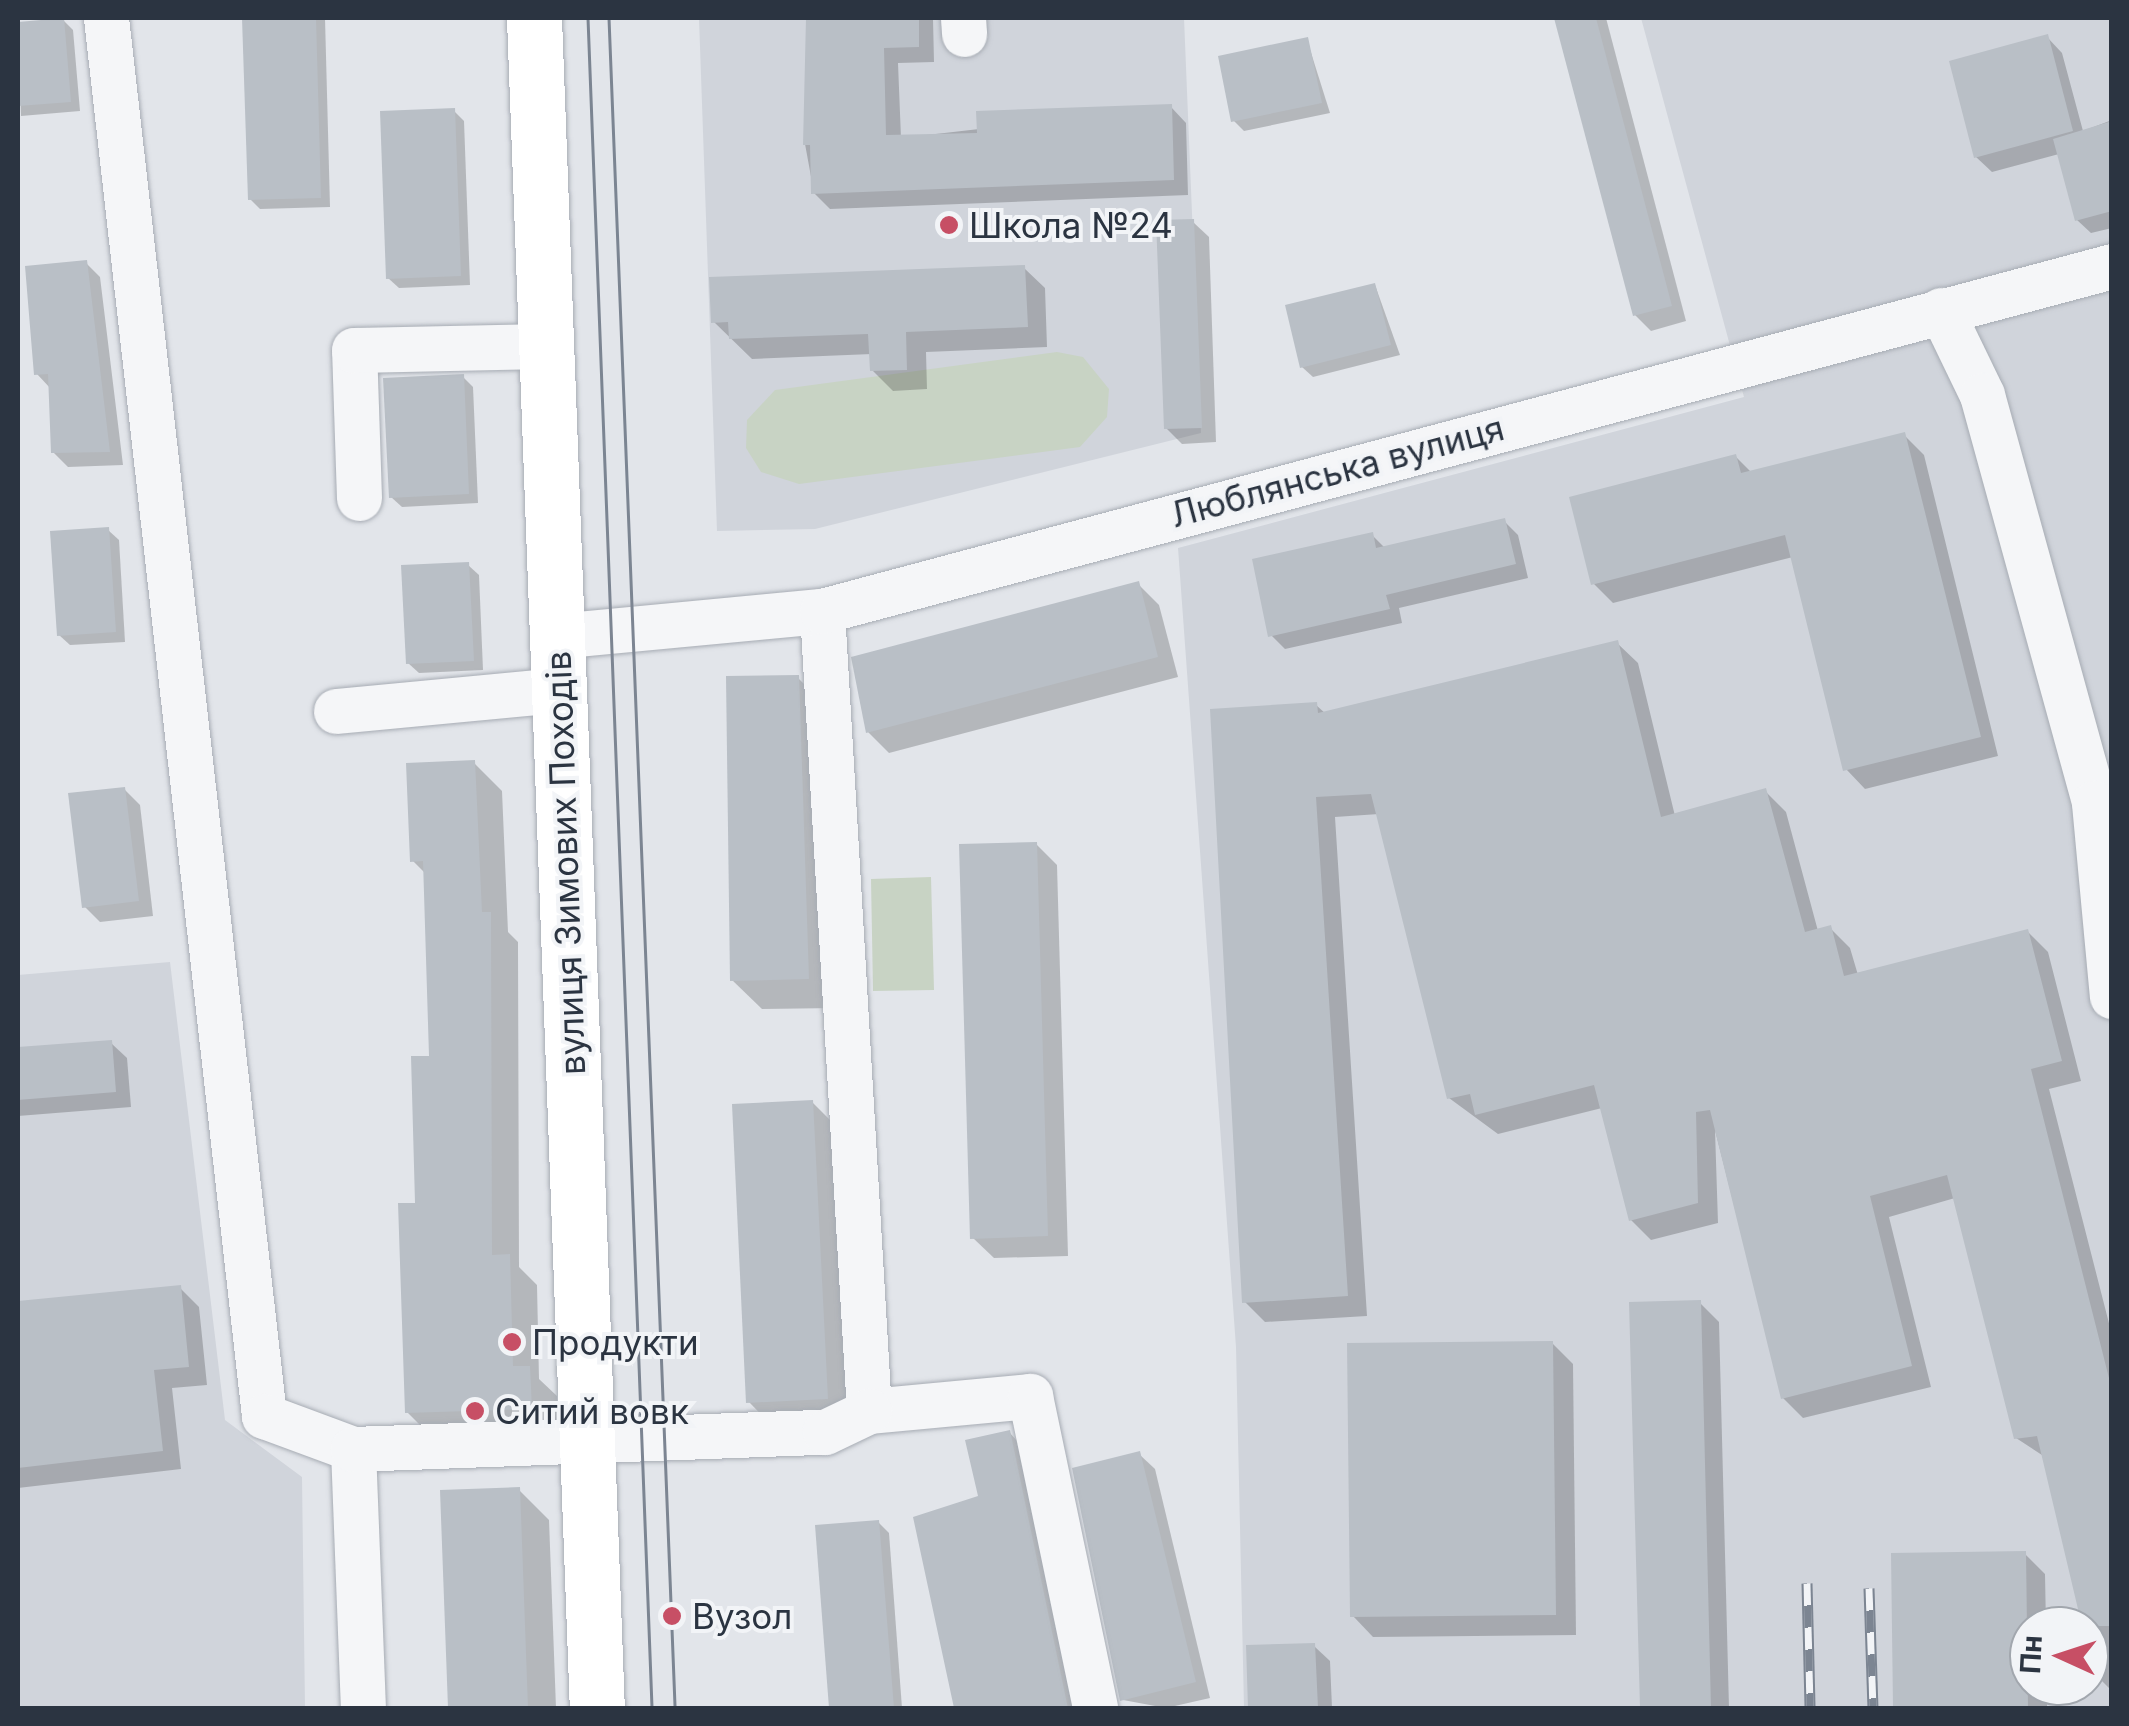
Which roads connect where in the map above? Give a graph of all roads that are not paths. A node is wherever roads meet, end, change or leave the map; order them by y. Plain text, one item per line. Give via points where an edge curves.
1 (106, 18) edge
2 (534, 18) edge
3 (2112, 266) edge
4 (1940, 310) junction
5 (546, 346) junction
6 (359, 498) dead end
7 (822, 611) junction
8 (556, 636) junction
9 (558, 690) junction
10 (336, 711) dead end
11 (2112, 996) edge
12 (869, 1411) junction
13 (587, 1442) junction
14 (353, 1449) junction
15 (363, 1708) edge
16 (597, 1708) edge
17 (1095, 1708) edge

1 - 14 street via 264,1416
2 - 5 main road, вулиця Зимових Походів
3 - 4 street, Люблянська вулиця
4 - 7 street, Люблянська вулиця
4 - 11 street via 1982,395 2094,803
5 - 6 street via 354,350
5 - 8 main road, вулиця Зимових Походів
7 - 8 street, Люблянська вулиця
7 - 12 street
8 - 9 main road, вулиця Зимових Походів
9 - 10 street
9 - 13 main road, вулиця Зимових Походів
12 - 13 street via 825,1432
12 - 17 street via 1030,1396
13 - 14 street
13 - 16 main road, вулиця Зимових Походів
14 - 15 street

